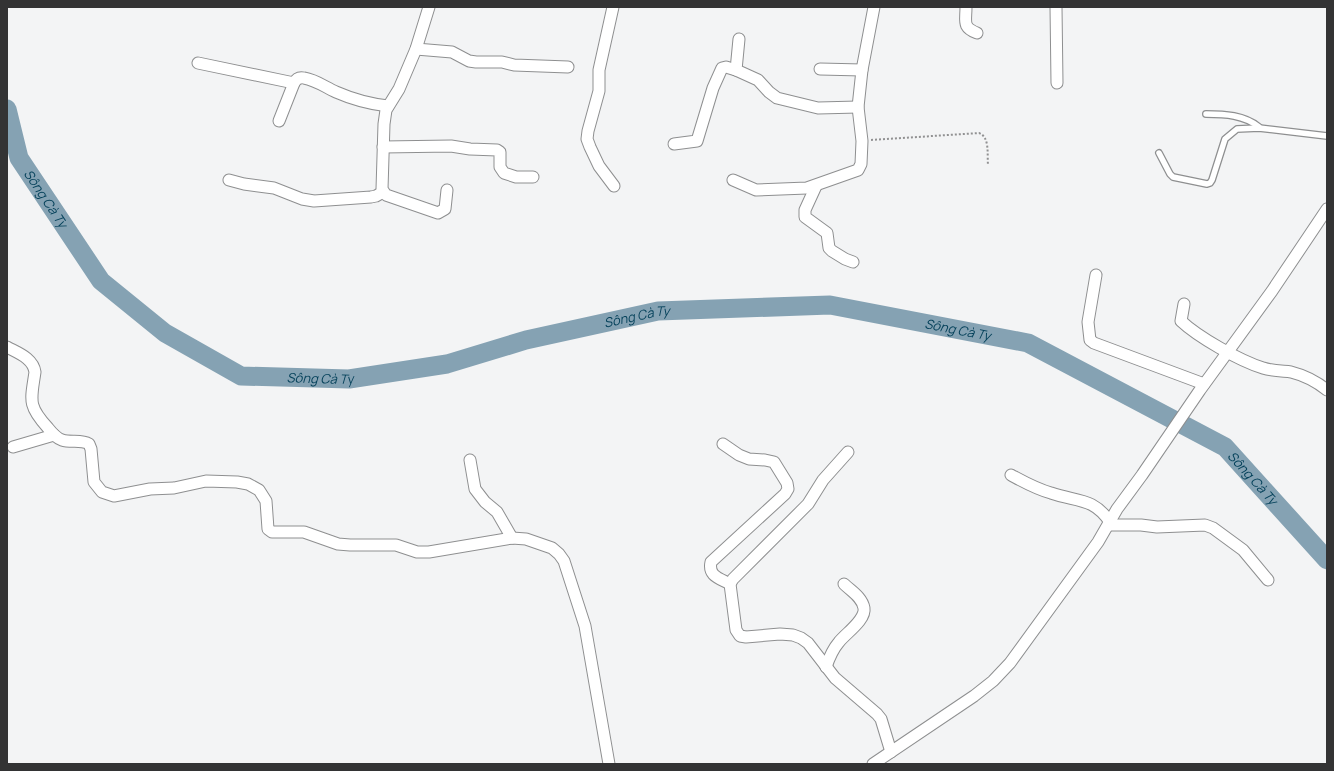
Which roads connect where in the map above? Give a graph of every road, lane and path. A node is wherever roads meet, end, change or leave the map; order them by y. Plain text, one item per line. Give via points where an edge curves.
1 (429, 7) edge
2 (613, 7) edge
3 (874, 7) edge
4 (966, 7) edge
5 (1056, 7) edge
6 (977, 33) dead end
7 (739, 39) dead end
8 (416, 49) junction
9 (198, 63) dead end
10 (568, 67) dead end
11 (820, 69) dead end
12 (736, 70) junction
13 (862, 70) junction
14 (294, 83) junction
15 (1057, 83) dead end
16 (388, 106) junction
17 (858, 107) junction
18 (1206, 114) dead end
19 (279, 121) dead end
20 (1259, 128) junction
21 (1327, 136) edge
22 (862, 141) junction
23 (674, 144) dead end
24 (383, 147) junction
25 (1159, 153) dead end
26 (988, 165) dead end
27 (533, 177) dead end
28 (229, 180) dead end
29 (733, 180) dead end
30 (614, 186) dead end
31 (816, 186) junction
32 (447, 190) dead end
33 (383, 192) junction
34 (1327, 209) edge
35 (853, 262) dead end
36 (1096, 275) dead end
37 (1184, 304) dead end
38 (7, 347) edge
39 (1227, 351) junction
40 (1202, 387) junction
41 (1327, 390) edge
42 (54, 435) junction
43 (723, 444) dead end
44 (14, 447) dead end
45 (848, 452) dead end
46 (470, 460) dead end
47 (1011, 475) dead end
48 (1109, 524) junction
49 (512, 538) junction
50 (1268, 580) dead end
51 (730, 584) junction
52 (844, 584) dead end
53 (826, 667) junction
54 (892, 752) junction
55 (609, 764) edge
56 (873, 764) edge

1 - 8 street
2 - 30 street via 599,70 600,91 588,139 599,166
3 - 13 street
4 - 6 street via 966,26
5 - 15 street
7 - 12 street
8 - 10 street via 452,52 476,62
8 - 16 street via 399,89
9 - 14 street
11 - 13 street
12 - 17 street via 758,80 777,98 818,108
12 - 23 street via 722,68 713,88 697,141
13 - 17 street
14 - 16 street via 297,78 304,78 365,102
14 - 19 street
16 - 24 street
17 - 22 street
18 - 20 lane via 1245,118
20 - 21 lane
20 - 25 lane via 1237,129 1225,139 1210,183 1207,184 1173,177
22 - 26 path via 979,133 983,134 987,141
22 - 31 street via 861,164 858,170
24 - 27 street via 451,146 495,149 500,152 500,167 504,173 516,177
24 - 33 street
28 - 33 street via 274,188 314,201 376,196
29 - 31 street via 756,190
31 - 35 street via 804,210 805,217 825,230 832,251
32 - 33 street via 445,209 438,213
34 - 39 street via 1272,291
36 - 40 street via 1088,322 1090,340
37 - 39 street via 1180,321
38 - 42 street via 25,357 35,367 32,405 35,413
39 - 40 street
39 - 41 street via 1261,367 1293,373
40 - 48 street
42 - 44 street
42 - 49 street via 60,440 89,444 92,449 94,482 102,492 111,496 206,481 237,482 254,486 262,494 267,505 268,529 272,532 304,532 334,543 396,545 417,552
43 - 51 street via 749,459 774,462 788,489 710,562 713,574
45 - 51 street via 823,480 808,504
46 - 49 street via 475,489 497,512
47 - 48 street via 1035,488 1096,506
48 - 50 street via 1157,527 1209,526 1243,550
48 - 54 street via 1010,663 997,677 974,696
49 - 55 street via 526,539 552,548 564,561 584,626
51 - 53 street via 738,634 746,637 793,635 808,643
52 - 53 street via 858,596 862,603 863,617 839,642
53 - 54 street via 881,719
54 - 56 street

